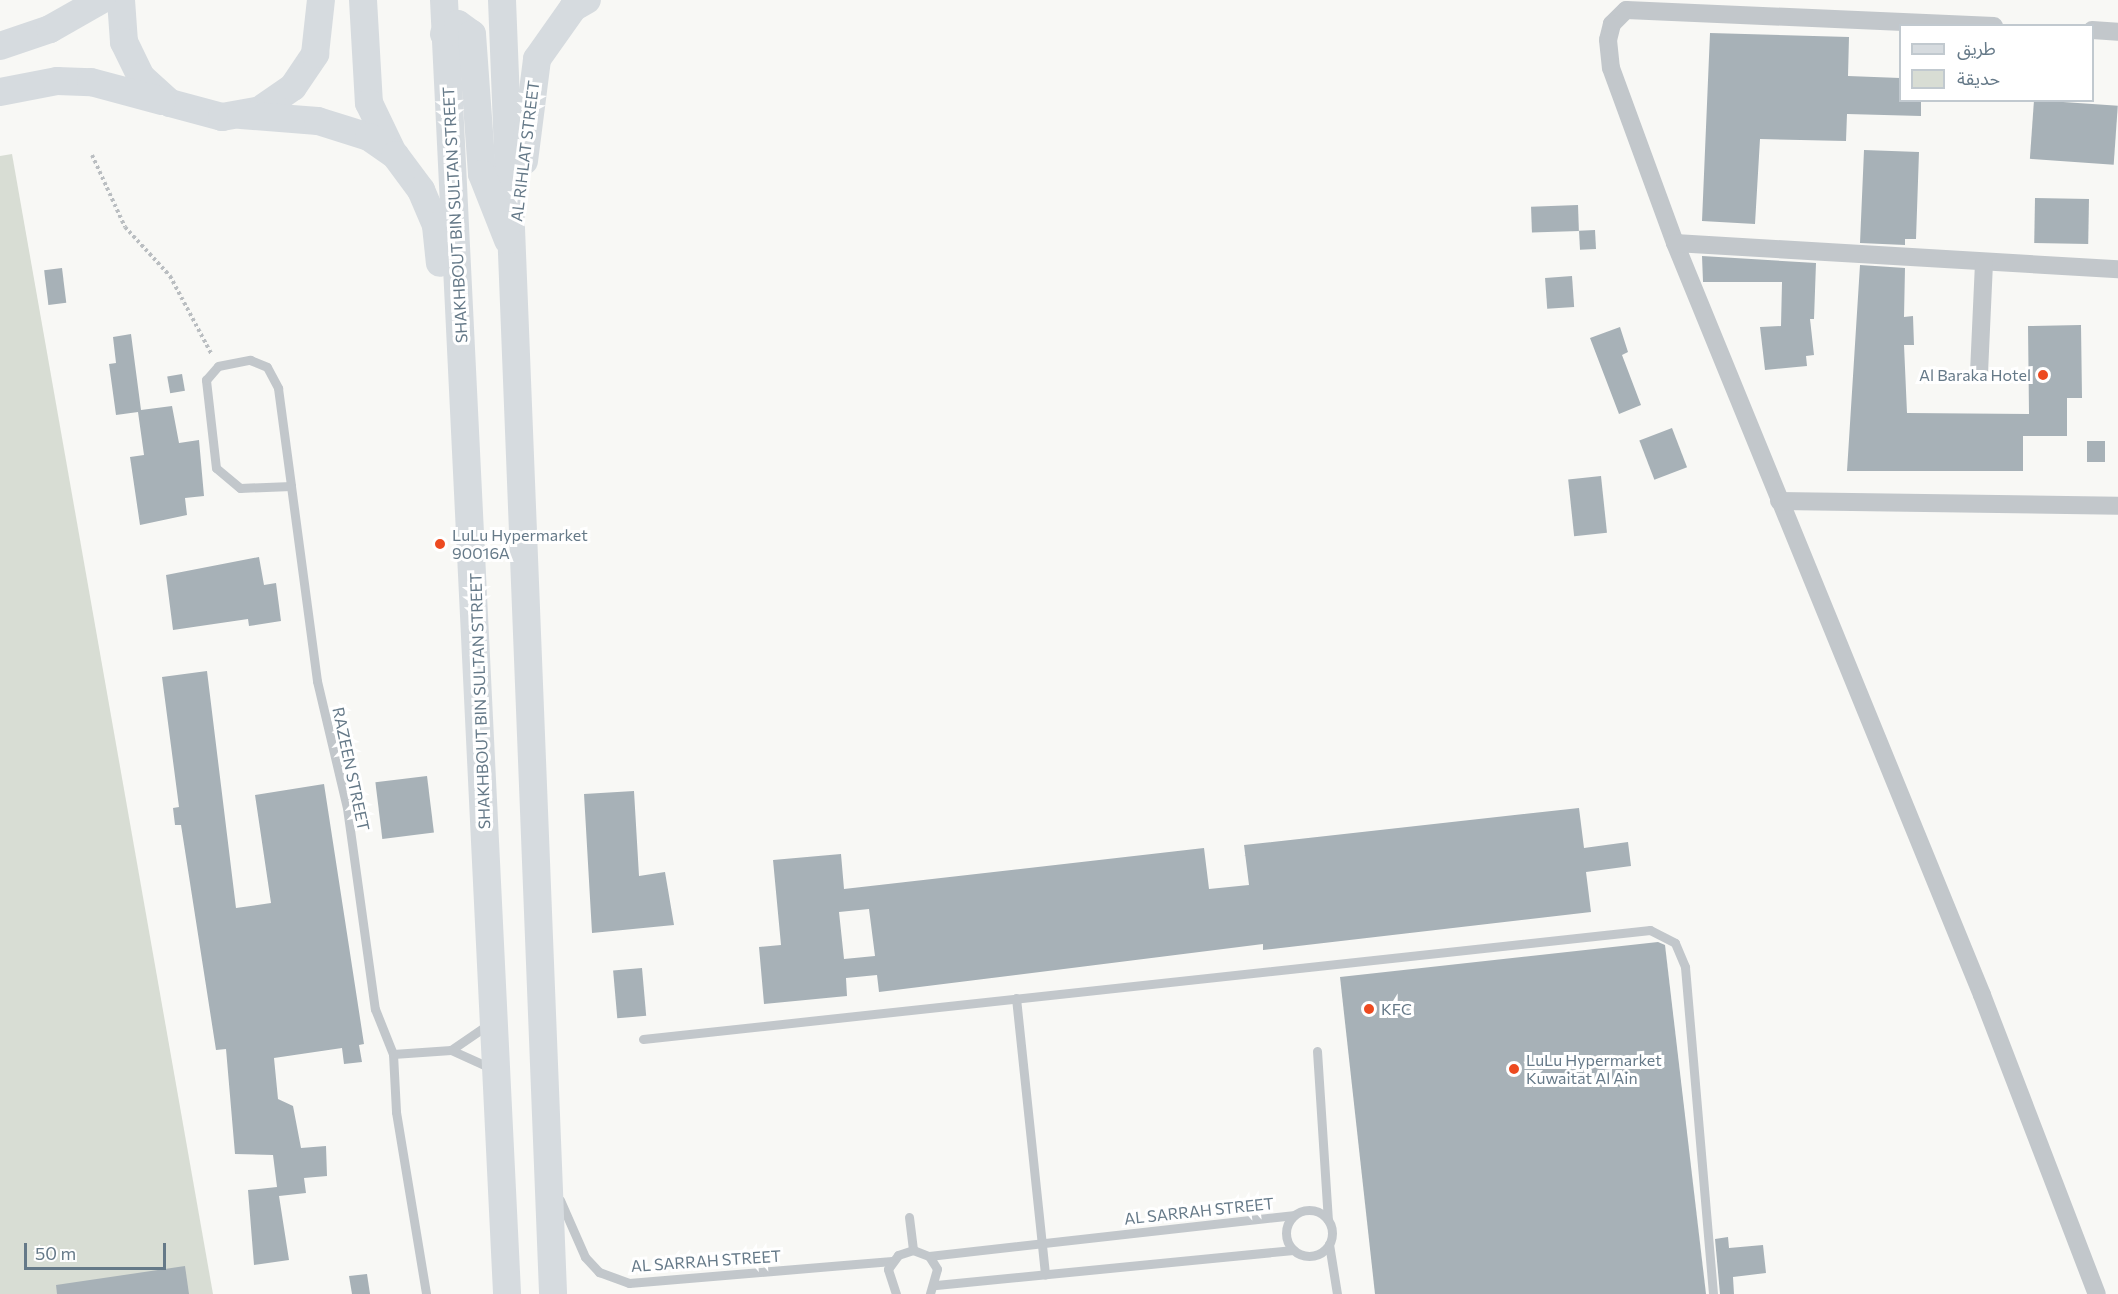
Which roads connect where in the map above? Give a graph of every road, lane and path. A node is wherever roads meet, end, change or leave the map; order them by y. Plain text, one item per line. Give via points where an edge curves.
1 (100, 0) edge
2 (121, 0) edge
3 (321, 0) edge
4 (363, 0) edge
5 (444, 0) edge
6 (501, 0) edge
7 (587, 0) edge
8 (1948, 24) edge
9 (2094, 30) edge
10 (2118, 32) edge
11 (444, 34) junction
12 (10, 40) edge
13 (0, 93) edge
14 (170, 103) junction
15 (241, 115) junction
16 (92, 155) dead end
17 (395, 156) junction
18 (1675, 243) junction
19 (513, 250) junction
20 (1984, 263) junction
21 (2118, 269) edge
22 (218, 366) junction
23 (1979, 373) dead end
24 (291, 486) junction
25 (1779, 501) junction
26 (2118, 506) edge
27 (475, 569) junction
28 (1016, 998) junction
29 (494, 1020) junction
30 (642, 1039) dead end
31 (451, 1050) junction
32 (1317, 1052) dead end
33 (393, 1054) junction
34 (496, 1071) junction
35 (549, 1172) junction
36 (1293, 1215) junction
37 (909, 1217) dead end
38 (1328, 1220) junction
39 (1041, 1243) junction
40 (1329, 1244) junction
41 (913, 1250) junction
42 (1293, 1250) junction
43 (929, 1256) junction
44 (892, 1261) junction
45 (1044, 1274) junction
46 (936, 1285) junction
47 (426, 1294) edge
48 (507, 1294) edge
49 (553, 1294) edge
50 (896, 1294) edge
51 (930, 1294) edge
52 (1337, 1294) edge
53 (1713, 1294) edge
54 (2097, 1294) edge

1 - 12 main road
2 - 14 main road via 120,23 131,61
3 - 15 main road via 321,35 305,72 277,100
4 - 17 main road via 369,103
5 - 11 main road, SHAKHBOUT BIN SULTAN STREET
6 - 19 main road
7 - 19 main road, AL RIHLAT STREET via 573,8 537,59
8 - 18 street via 1626,10 1619,15 1608,40 1611,68
9 - 10 street
11 - 19 main road via 458,24 472,34 482,174
11 - 27 main road, SHAKHBOUT BIN SULTAN STREET
13 - 14 main road via 57,81 91,82
14 - 15 main road via 205,116
15 - 17 main road via 318,121 369,137
16 - 22 path via 125,227 170,276
17 - 27 main road via 422,190 436,226 453,518 461,549
18 - 20 street
18 - 25 street
19 - 35 main road
20 - 21 street
20 - 23 street
22 - 24 lane, RAZEEN STREET via 250,360 274,377
22 - 24 lane via 205,390 212,453 221,477 240,488
24 - 33 lane, RAZEEN STREET via 317,681 345,800 375,1009
25 - 26 street
25 - 54 street via 1982,995
27 - 29 main road, SHAKHBOUT BIN SULTAN STREET
28 - 30 lane
28 - 39 lane
28 - 53 lane via 1635,930 1663,934 1675,943 1685,968
29 - 31 lane
29 - 34 main road, SHAKHBOUT BIN SULTAN STREET
31 - 33 lane
31 - 34 lane
32 - 38 lane
33 - 47 lane, RAZEEN STREET via 396,1112
34 - 48 main road, SHAKHBOUT BIN SULTAN STREET
35 - 44 lane, AL SARRAH STREET via 585,1257 611,1278 646,1283
35 - 49 main road
36 - 38 lane via 1316,1210
36 - 39 lane, AL SARRAH STREET
36 - 42 lane via 1286,1237
37 - 41 lane
38 - 40 lane
39 - 43 lane, AL SARRAH STREET
39 - 45 lane
40 - 42 lane via 1317,1255
40 - 52 lane
41 - 43 lane
41 - 44 lane
42 - 45 lane
43 - 46 lane via 937,1269
44 - 50 lane via 888,1278
45 - 46 lane
46 - 51 lane

